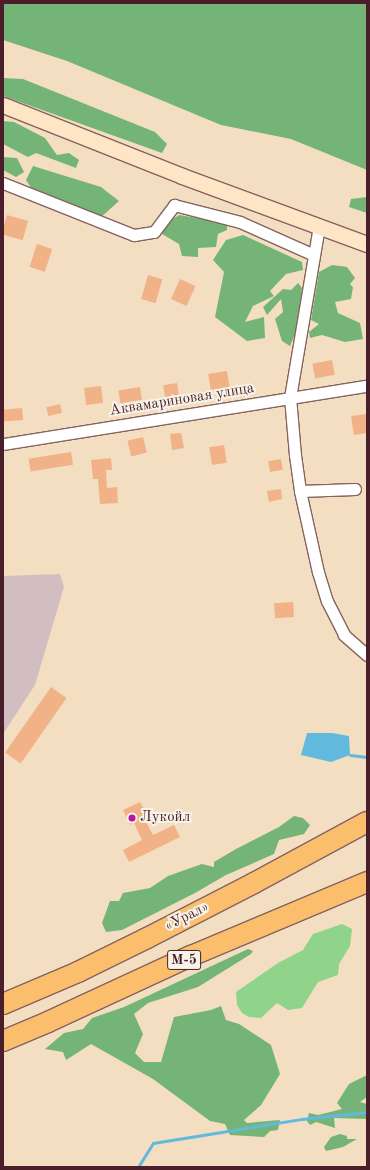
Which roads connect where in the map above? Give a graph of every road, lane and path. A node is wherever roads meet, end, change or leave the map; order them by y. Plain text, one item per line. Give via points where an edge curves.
1 (3, 104) edge
2 (3, 183) edge
3 (319, 226) junction
4 (367, 244) edge
5 (314, 255) junction
6 (367, 386) edge
7 (290, 397) junction
8 (3, 444) edge
9 (354, 489) dead end
10 (300, 491) junction
11 (367, 655) edge
12 (367, 822) edge
13 (367, 882) edge
14 (3, 1004) edge
15 (3, 1041) edge

1 - 3 main road via 182,176
2 - 5 street via 134,235 154,232 174,205 240,222
3 - 4 main road
3 - 5 street
5 - 7 street
6 - 7 street, Аквамариновая улица
7 - 8 street, Аквамариновая улица
7 - 10 street via 294,456
9 - 10 street
10 - 11 street via 327,601 344,635
12 - 14 highway, «Урал» / М-5 via 147,938 58,981
13 - 15 highway, М-5 via 192,956

